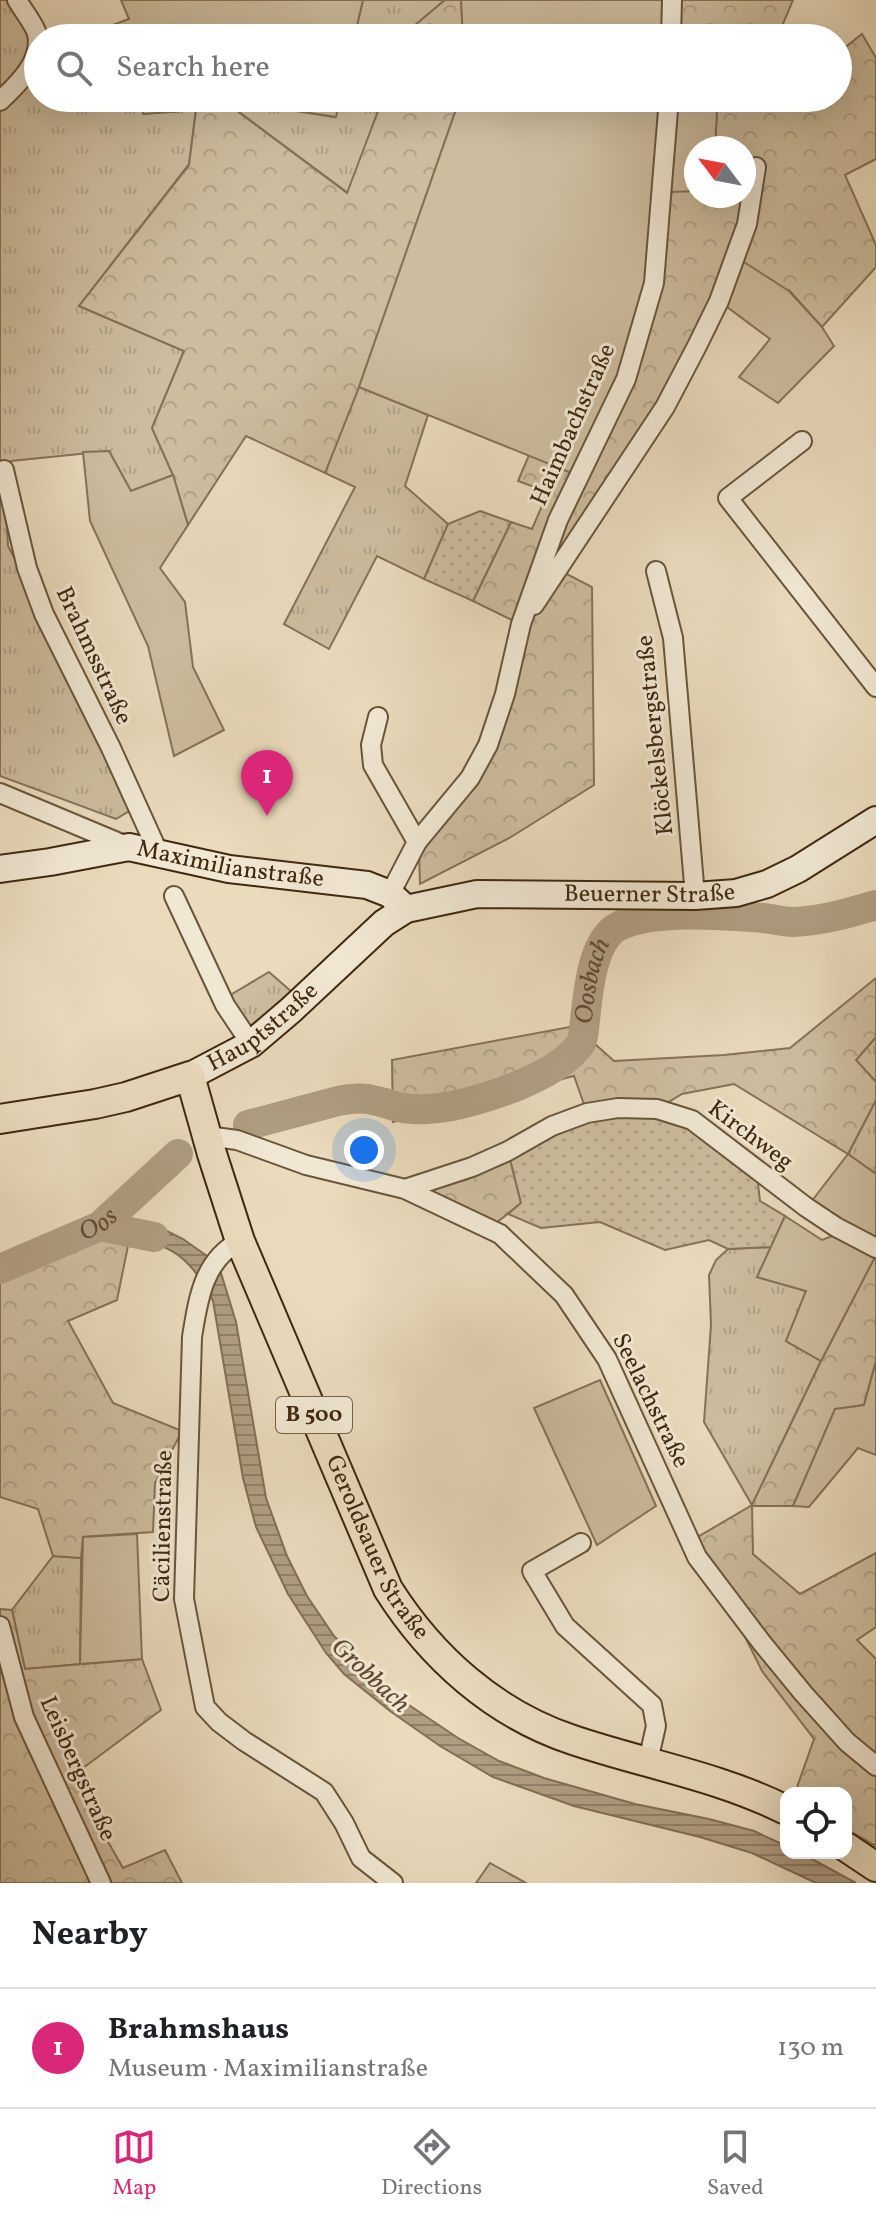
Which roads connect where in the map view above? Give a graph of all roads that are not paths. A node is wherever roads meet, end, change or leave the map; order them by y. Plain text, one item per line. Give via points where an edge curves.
1 (17, 0) edge
2 (672, 0) edge
3 (31, 24) edge
4 (671, 24) edge
5 (24, 78) edge
6 (0, 101) edge
7 (668, 112) edge
8 (750, 208) edge
9 (802, 441) dead end
10 (4, 470) dead end
11 (656, 571) dead end
12 (521, 624) junction
13 (876, 687) edge
14 (378, 717) dead end
15 (0, 793) edge
16 (876, 820) edge
17 (417, 842) junction
18 (129, 847) junction
19 (159, 854) junction
20 (0, 869) edge
21 (174, 896) dead end
22 (695, 896) junction
23 (398, 901) junction
24 (251, 1044) junction
25 (190, 1076) junction
26 (0, 1119) edge
27 (207, 1136) junction
28 (405, 1189) junction
29 (240, 1241) junction
30 (876, 1248) edge
31 (581, 1543) dead end
32 (0, 1626) edge
33 (648, 1761) junction
34 (876, 1766) edge
35 (780, 1807) edge
36 (852, 1851) edge
37 (876, 1867) edge
38 (101, 1883) edge
39 (393, 1883) edge

1 - 3 street
2 - 4 street
5 - 6 street
7 - 12 street, Haimbachstraße via 654,283 626,379 558,520
8 - 12 street, Haimbachstraße via 719,301 665,407
9 - 13 street via 728,498
10 - 19 street, Brahmsstraße via 27,568 44,614
11 - 22 street, Klöckelsbergstraße via 673,638
12 - 17 street, Haimbachstraße via 488,745 470,778
14 - 17 street via 371,745 373,765
15 - 18 street
16 - 22 main road, Beuerner Straße via 767,884
17 - 23 street, Haimbachstraße
18 - 19 main road, Maximilianstraße
18 - 20 main road, Maximilianstraße
19 - 23 main road, Maximilianstraße via 229,869 367,885
21 - 24 street via 225,1005
22 - 23 main road, Beuerner Straße via 477,894
23 - 24 main road, Hauptstraße via 384,923
24 - 25 main road, Hauptstraße
25 - 26 main road, Hauptstraße via 126,1097
25 - 27 main road, Geroldsauer Straße / B 500
27 - 28 street, Seelachstraße
27 - 29 main road, Geroldsauer Straße / B 500
28 - 30 street, Kirchweg via 472,1167 587,1113 657,1109 692,1120 806,1207
28 - 34 street, Seelachstraße via 500,1234 564,1295 607,1359 697,1557 803,1693
29 - 33 main road, Geroldsauer Straße / B 500 via 388,1589 413,1626 464,1678 506,1708 572,1740
29 - 39 street, Cäcilienstraße via 215,1261 199,1298 192,1337 184,1599 205,1707 244,1741 324,1792 361,1858
31 - 33 street via 532,1571 565,1626 652,1705 656,1726
32 - 38 street, Leisbergstraße via 24,1717
33 - 35 main road, Geroldsauer Straße / B 500 via 720,1782
36 - 37 main road

